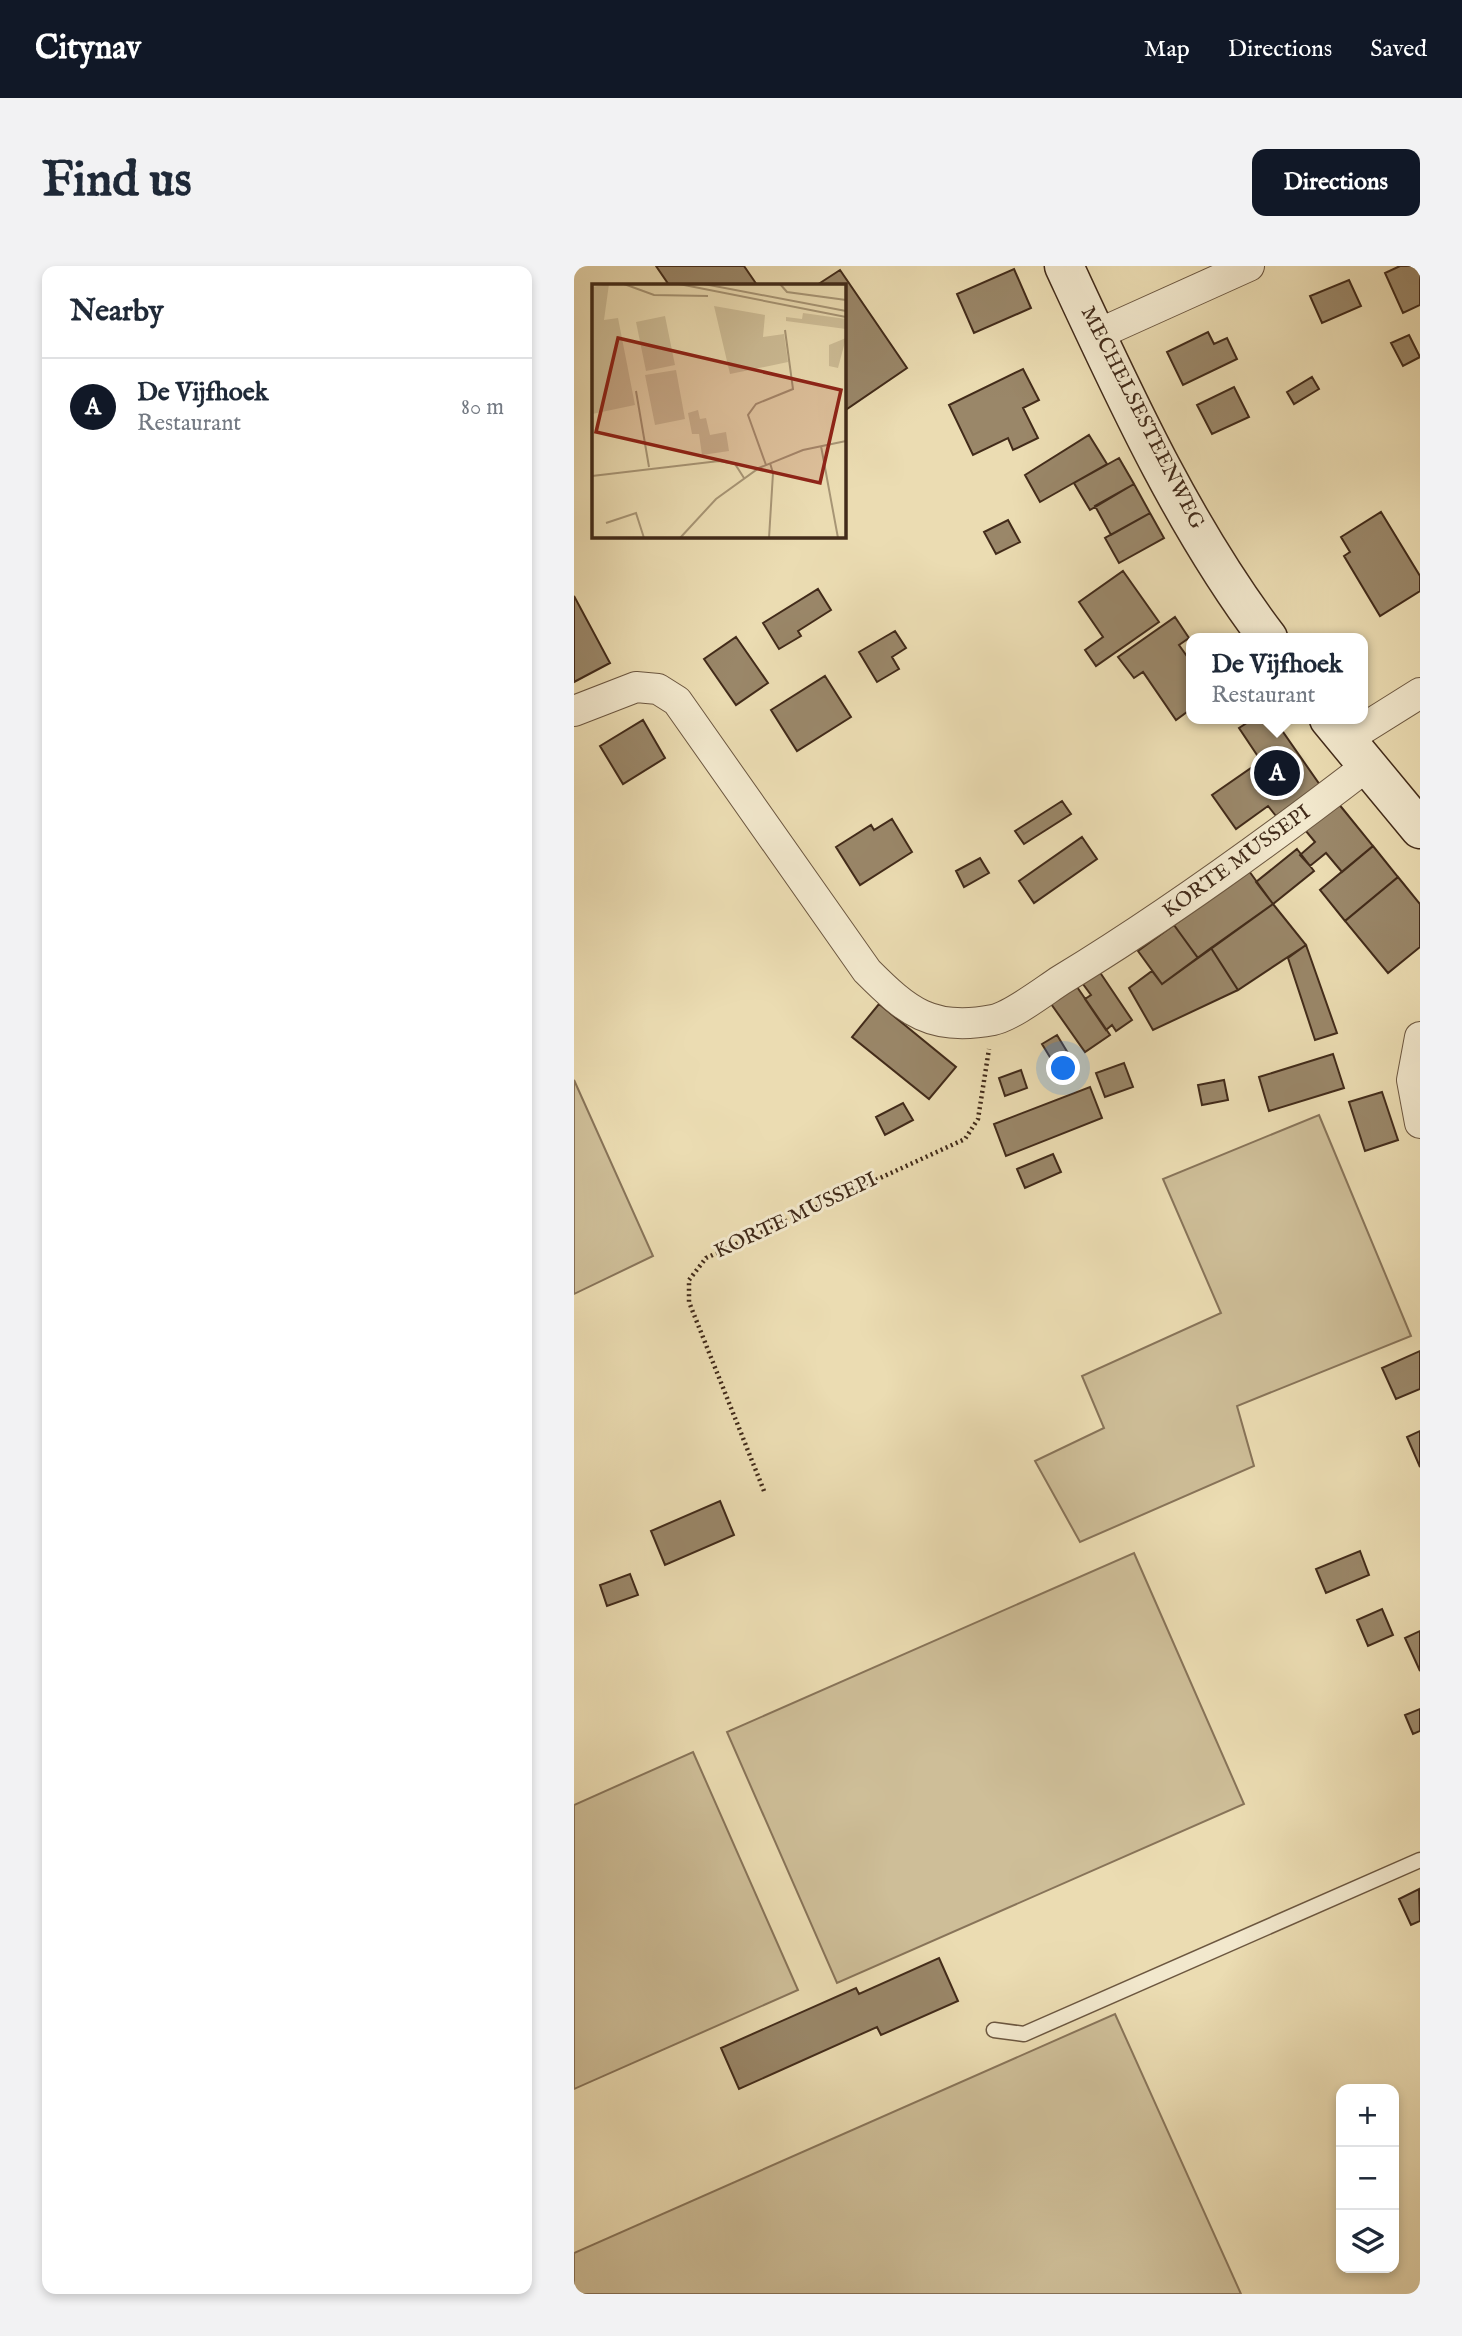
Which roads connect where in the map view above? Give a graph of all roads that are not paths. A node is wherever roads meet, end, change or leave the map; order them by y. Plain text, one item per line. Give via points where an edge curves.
1 (1065, 266) edge
2 (1249, 266) edge
3 (1096, 335) junction
4 (1264, 633) edge
5 (1420, 693) edge
6 (574, 711) edge
7 (1347, 742) edge
8 (1420, 829) edge
9 (1420, 1037) edge
10 (1420, 1123) edge
11 (1420, 1860) edge
12 (994, 2030) dead end

1 - 3 main road, MECHELSESTEENWEG
2 - 3 street
3 - 4 main road, MECHELSESTEENWEG via 1169,480
5 - 7 street, KORTE MUSSEPI
6 - 7 street, KORTE MUSSEPI via 636,687 658,689 677,701 867,971 902,1007 933,1020 971,1023 996,1020 1199,890
7 - 8 main road
9 - 10 street via 1412,1080
11 - 12 lane via 1024,2034

